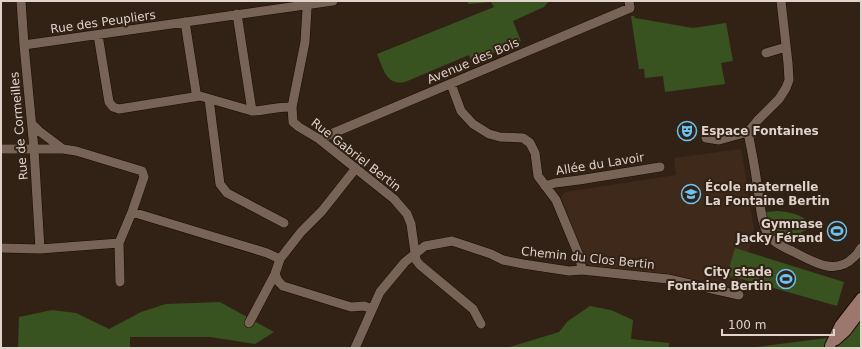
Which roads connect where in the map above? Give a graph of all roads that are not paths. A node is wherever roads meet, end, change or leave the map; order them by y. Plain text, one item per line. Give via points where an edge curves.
1 (21, 1) edge
2 (333, 1) edge
3 (629, 1) edge
4 (781, 1) edge
5 (306, 3) edge
6 (238, 14) junction
7 (185, 22) junction
8 (98, 35) junction
9 (24, 45) junction
10 (786, 47) junction
11 (766, 53) dead end
12 (451, 84) junction
13 (195, 97) junction
14 (209, 99) junction
15 (292, 108) junction
16 (252, 111) junction
17 (32, 124) junction
18 (748, 132) junction
19 (706, 138) dead end
20 (319, 139) junction
21 (1, 149) edge
22 (34, 149) junction
23 (63, 149) junction
24 (660, 167) dead end
25 (356, 168) junction
26 (545, 186) junction
27 (132, 212) junction
28 (284, 223) dead end
29 (119, 244) junction
30 (1, 248) edge
31 (861, 248) edge
32 (40, 249) junction
33 (415, 254) junction
34 (280, 259) junction
35 (582, 270) junction
36 (275, 274) junction
37 (120, 282) dead end
38 (739, 295) dead end
39 (861, 298) edge
40 (372, 309) junction
41 (861, 311) edge
42 (249, 323) dead end
43 (481, 324) dead end
44 (355, 348) edge

1 - 9 street, Rue de Cormeilles
2 - 5 street, Rue des Peupliers
3 - 12 street, Avenue des Bois via 630,8
4 - 10 street
5 - 6 street, Rue des Peupliers
5 - 15 street, Rue Gabriel Bertin via 304,42
6 - 7 street, Rue des Peupliers
6 - 16 street
7 - 8 street, Rue des Peupliers
7 - 13 street
8 - 9 street, Rue des Peupliers
8 - 13 street via 109,102 113,107 119,109
9 - 17 street, Rue de Cormeilles
10 - 11 street
10 - 18 street via 789,80 786,88
12 - 20 street, Avenue des Bois
12 - 26 street via 461,111 473,124 489,134 523,138 530,143 535,153 538,176
13 - 14 street
14 - 16 street
14 - 28 street via 220,184 227,193
15 - 16 street
15 - 20 street, Rue Gabriel Bertin via 293,122
17 - 22 street, Rue de Cormeilles
17 - 23 street
18 - 19 street via 719,140
18 - 31 street via 763,223 771,239 822,266 847,263
20 - 25 street, Rue Gabriel Bertin
21 - 22 street
22 - 23 street
22 - 32 street, Rue de Cormeilles
23 - 27 street via 142,171 144,177
24 - 26 street, Allée du Lavoir
25 - 33 street, Rue Gabriel Bertin via 394,199 407,214
25 - 34 street
26 - 35 street via 556,200 580,258
27 - 29 street
27 - 34 street
29 - 32 street
29 - 37 street
30 - 32 street
33 - 35 street, Chemin du Clos Bertin via 425,246 452,241 502,260 569,271
33 - 40 street, Chemin du Clos Bertin via 380,292
33 - 43 street, Rue Gabriel Bertin via 420,265 473,309
34 - 36 street
35 - 38 street, Chemin du Clos Bertin via 668,279
36 - 40 street via 283,286 351,306
36 - 42 street
39 - 41 street via 840,325 830,346 846,331
40 - 44 street, Chemin du Clos Bertin

